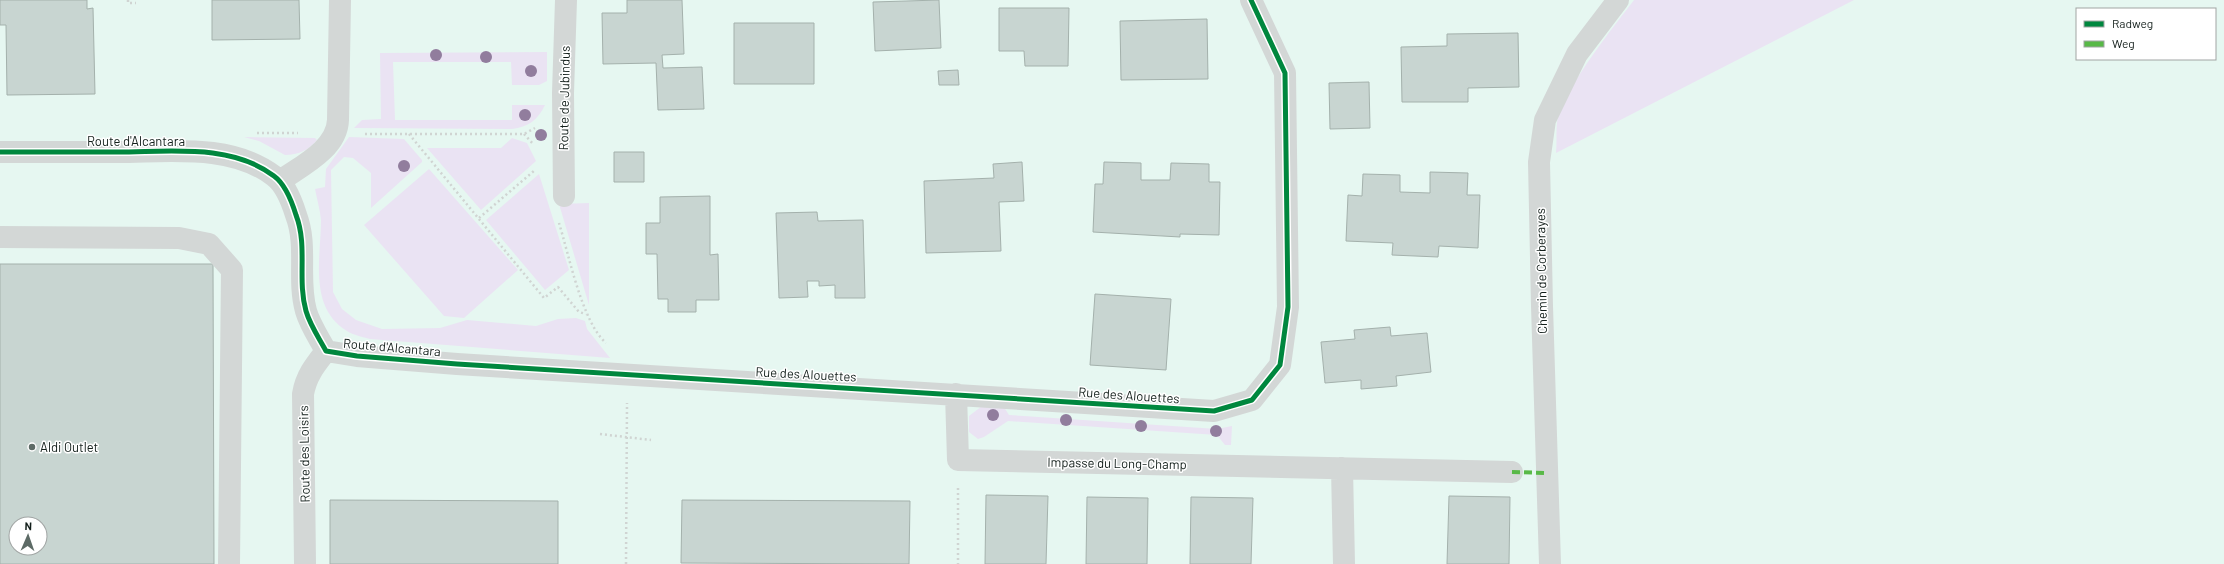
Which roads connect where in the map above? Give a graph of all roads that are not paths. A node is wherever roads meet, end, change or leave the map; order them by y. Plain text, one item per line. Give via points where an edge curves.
1 (340, 0) edge
2 (566, 0) edge
3 (1251, 0) edge
4 (1618, 0) edge
5 (0, 152) edge
6 (280, 180) junction
7 (564, 196) road end
8 (0, 237) edge
9 (326, 351) junction
10 (586, 371) joint
11 (956, 394) junction
12 (1342, 468) junction
13 (1512, 472) dead end
14 (229, 564) edge
15 (304, 564) edge
16 (1344, 564) edge
17 (1550, 564) edge

1 - 6 street via 336,133 320,154
2 - 7 street, Route de Jubindus via 563,93
3 - 11 street, Rue des Alouettes via 1285,73 1288,307 1280,365 1252,400 1214,411
4 - 17 street, Chemin de Corberayes via 1577,54 1548,113 1539,162
5 - 6 street, Route d'Alcantara via 204,152 243,160
6 - 9 street, Route d'Alcantara via 296,214 301,232 305,309
8 - 14 street via 179,238 210,244 232,270
9 - 10 street, Route d'Alcantara via 357,356
9 - 15 street, Route des Loisirs via 312,368 303,394
10 - 11 street, Rue des Alouettes
11 - 12 street, Impasse du Long-Champ via 958,460
12 - 13 street, Impasse du Long-Champ
12 - 16 street

